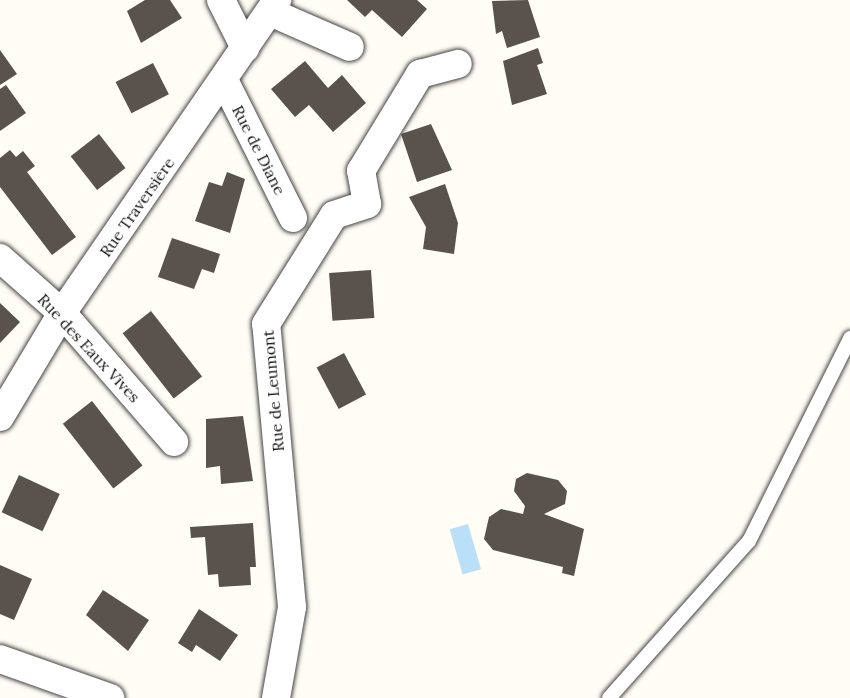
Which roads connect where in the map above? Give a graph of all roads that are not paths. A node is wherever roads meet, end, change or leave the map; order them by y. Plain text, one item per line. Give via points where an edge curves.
1 (221, 0) edge
2 (274, 6) edge
3 (350, 47) dead end
4 (244, 48) junction
5 (458, 64) dead end
6 (225, 82) junction
7 (293, 219) dead end
8 (0, 258) edge
9 (62, 313) junction
10 (850, 338) edge
11 (0, 417) edge
12 (174, 442) dead end
13 (0, 659) edge
14 (110, 698) edge
15 (276, 698) edge
16 (609, 698) edge

1 - 4 street
2 - 3 street
2 - 4 street, Rue Traversière
4 - 6 street, Rue Traversière
5 - 15 street, Rue de Leumont via 420,74 361,171 367,204 334,215 266,324 292,608
6 - 7 street, Rue de Diane
6 - 9 street, Rue Traversière
8 - 9 street, Rue des Eaux Vives
9 - 11 street, Rue Traversière
9 - 12 street, Rue des Eaux Vives
10 - 16 lane via 836,357 749,541
13 - 14 street

